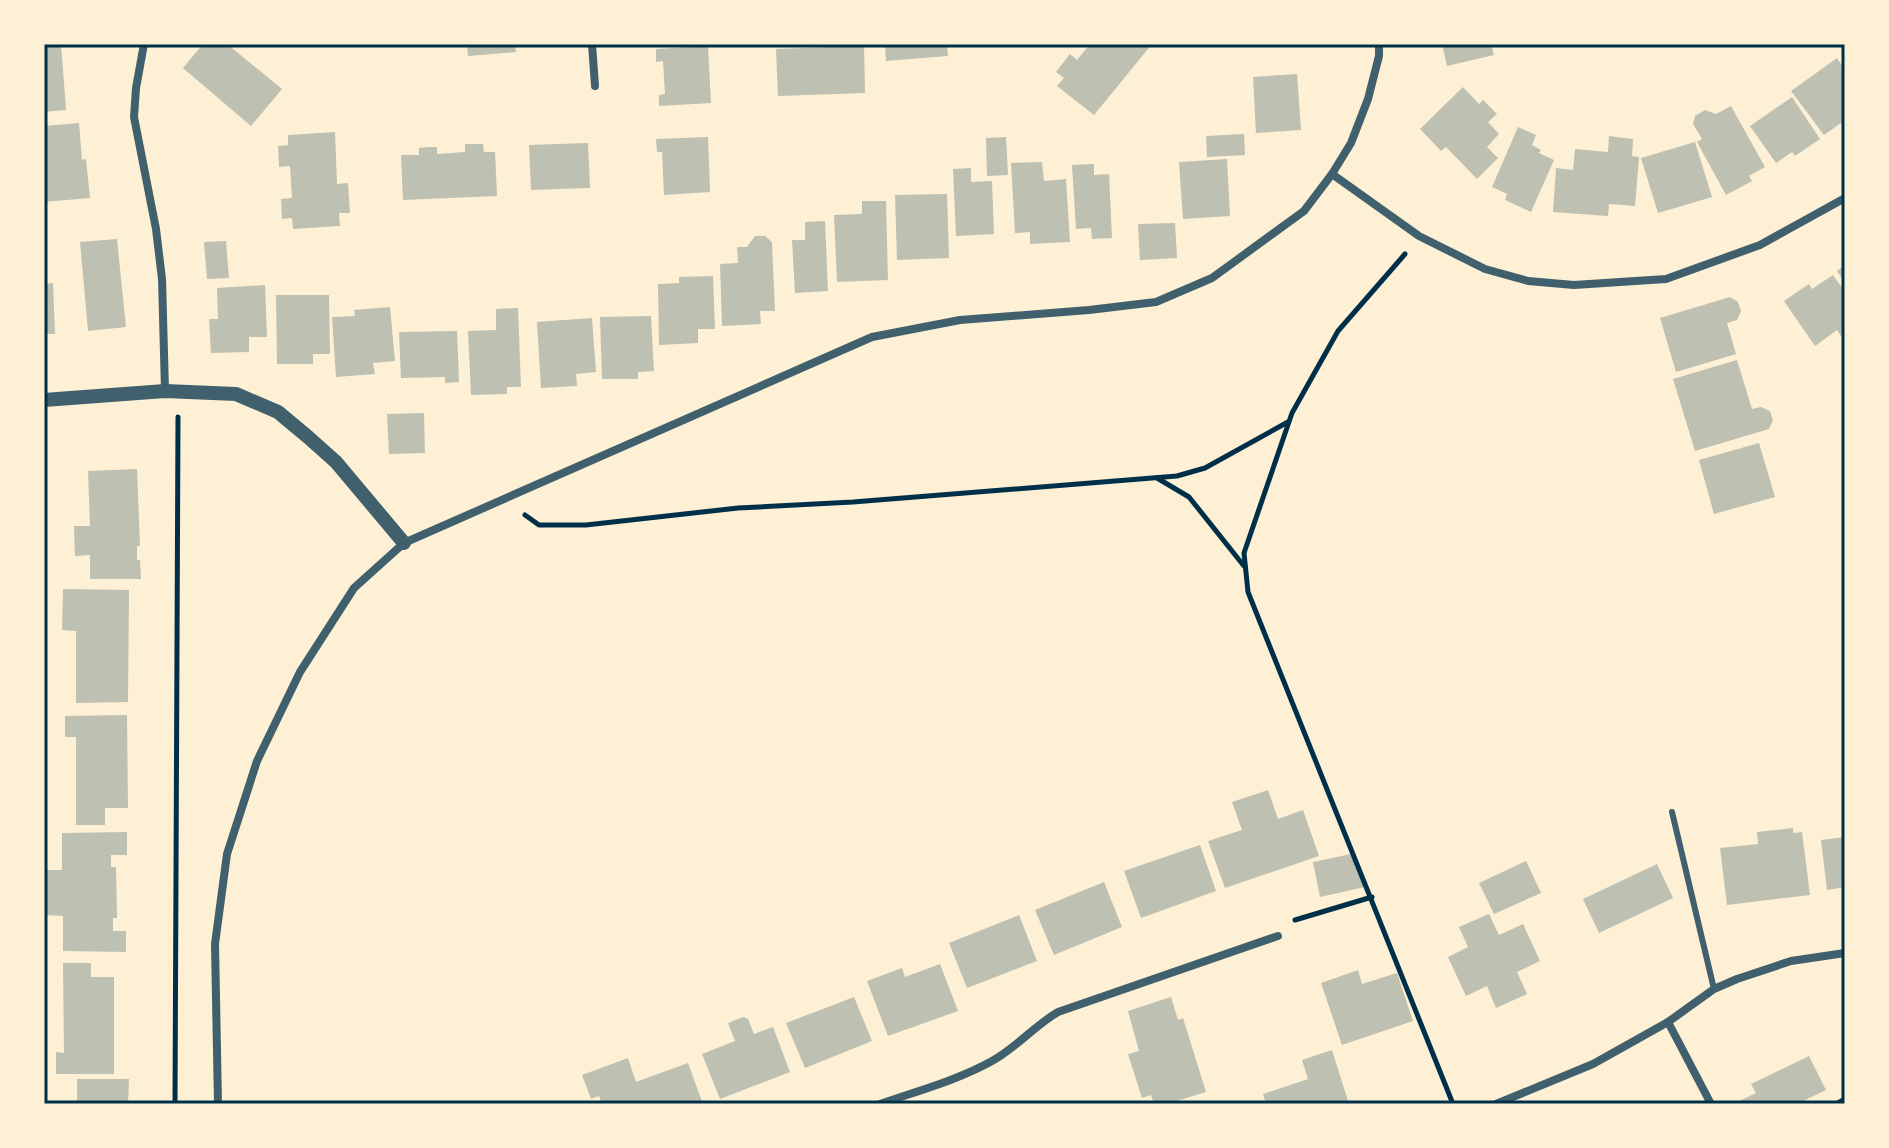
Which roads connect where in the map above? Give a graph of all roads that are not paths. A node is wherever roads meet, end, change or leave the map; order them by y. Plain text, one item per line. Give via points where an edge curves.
1 (144, 44) edge
2 (592, 44) edge
3 (1379, 44) edge
4 (595, 86) dead end
5 (1332, 174) junction
6 (1845, 198) edge
7 (172, 391) junction
8 (44, 400) edge
9 (404, 543) junction
10 (1672, 812) dead end
11 (1278, 936) road end
12 (1845, 953) edge
13 (1714, 989) junction
14 (1668, 1022) junction
15 (218, 1104) edge
16 (880, 1104) edge
17 (1496, 1104) edge
18 (1711, 1104) edge

1 - 7 street via 134,117 156,229
2 - 4 street
3 - 5 street via 1368,99
5 - 6 street via 1419,236 1485,269 1528,281 1574,285 1666,279 1760,245
5 - 9 street via 1304,211 1269,239 1212,278 1156,302 960,320 872,337
7 - 8 street
7 - 9 street via 236,394 278,412 336,462
9 - 15 street via 354,588 293,685 254,769 227,854 215,944
10 - 13 lane
11 - 16 street via 1058,1012 979,1068
12 - 13 street via 1791,961
13 - 14 street
14 - 17 street via 1593,1064
14 - 18 street

